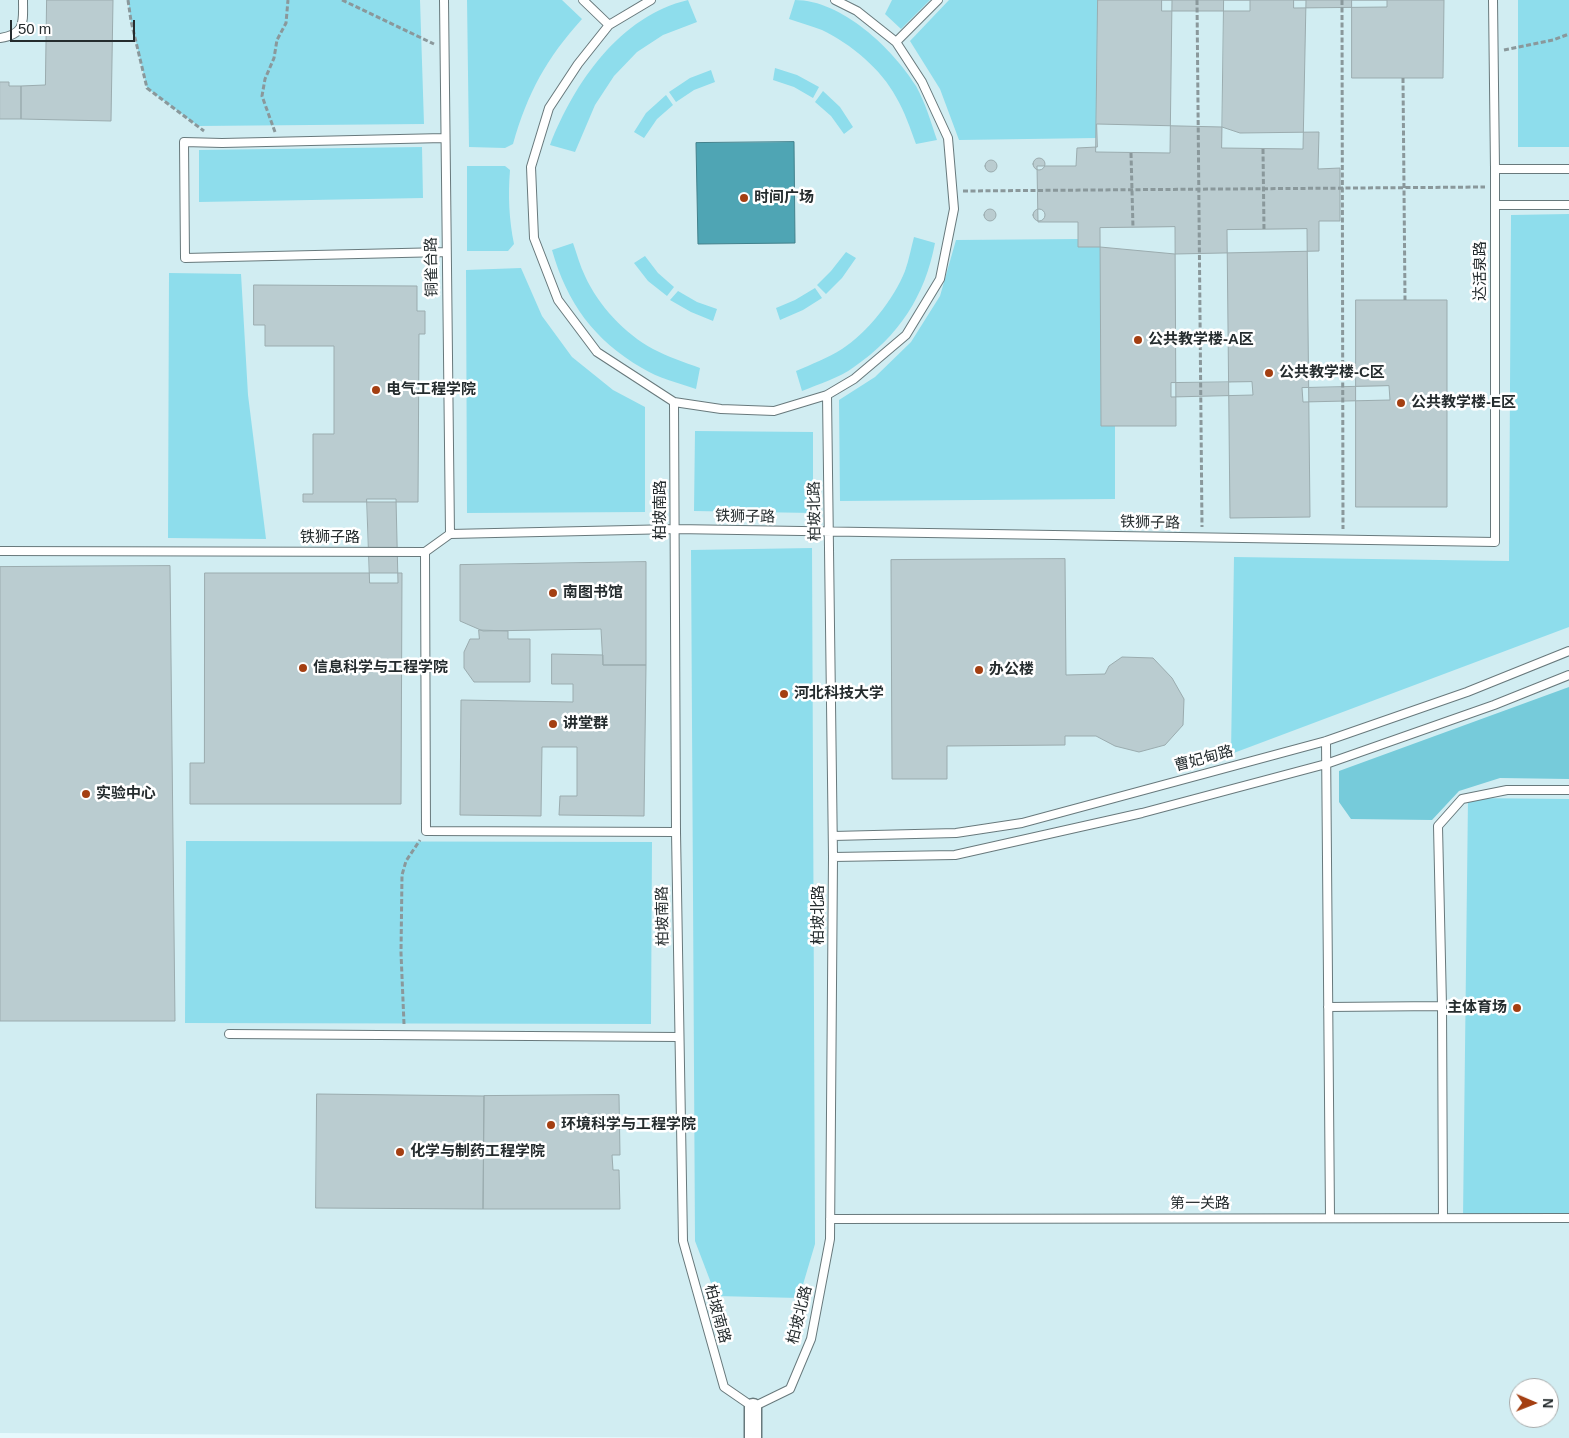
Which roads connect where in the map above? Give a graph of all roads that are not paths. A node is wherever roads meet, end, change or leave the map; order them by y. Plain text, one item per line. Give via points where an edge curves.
1 (23, 0) edge
2 (444, 0) edge
3 (583, 0) edge
4 (652, 0) edge
5 (836, 0) edge
6 (938, 0) edge
7 (1493, 0) edge
8 (608, 26) junction
9 (0, 38) edge
10 (896, 42) junction
11 (444, 138) junction
12 (1569, 169) edge
13 (1495, 170) junction
14 (1495, 205) junction
15 (1569, 205) edge
16 (446, 252) junction
17 (826, 395) junction
18 (674, 402) junction
19 (675, 529) junction
20 (829, 532) junction
21 (450, 534) junction
22 (1495, 542) joint
23 (0, 551) edge
24 (425, 552) junction
25 (1569, 651) edge
26 (1569, 675) edge
27 (1326, 741) junction
28 (1326, 764) junction
29 (1569, 790) edge
30 (676, 832) junction
31 (833, 836) junction
32 (833, 857) junction
33 (1442, 1006) junction
34 (1328, 1007) junction
35 (229, 1034) dead end
36 (679, 1037) junction
37 (1330, 1217) junction
38 (1443, 1218) junction
39 (1569, 1218) edge
40 (830, 1219) junction
41 (753, 1407) junction
42 (753, 1438) edge

1 - 9 lane via 23,23 18,32
2 - 11 lane, 铜雀台路
3 - 8 lane
4 - 8 lane
5 - 10 lane via 857,11
6 - 10 lane
7 - 13 lane, 达活泉路
8 - 18 lane via 549,108 532,167 534,238 558,300 597,352
10 - 17 lane via 922,82 948,138 954,209 940,279 906,335 854,379
11 - 16 lane, 铜雀台路
11 - 16 lane via 184,142 185,258
12 - 13 lane
13 - 14 lane, 达活泉路
14 - 15 lane
14 - 22 lane, 达活泉路
16 - 21 lane, 铜雀台路
17 - 18 lane via 774,411 721,409
17 - 20 lane, 柏坡北路
18 - 19 lane, 柏坡南路
19 - 20 lane, 铁狮子路
19 - 21 lane, 铁狮子路
19 - 30 lane, 柏坡南路
20 - 22 lane, 铁狮子路
20 - 31 lane, 柏坡北路
21 - 24 lane
23 - 24 lane, 铁狮子路
24 - 30 lane via 426,831
25 - 27 lane, 曹妃甸路 via 1467,692
26 - 28 lane
27 - 28 lane
27 - 31 lane, 曹妃甸路 via 1022,822 956,833
28 - 32 lane via 1142,814 955,855
28 - 34 lane
29 - 33 lane via 1507,790 1462,799 1438,826
30 - 36 lane, 柏坡南路
31 - 32 lane, 柏坡北路
32 - 40 lane, 柏坡北路
33 - 34 lane
33 - 38 lane
34 - 37 lane
35 - 36 lane
36 - 41 lane, 柏坡南路 via 683,1241 724,1387
37 - 38 lane, 第一关路
37 - 40 lane, 第一关路
38 - 39 lane, 第一关路
40 - 41 lane, 柏坡北路 via 830,1240 811,1339 790,1389
41 - 42 street

